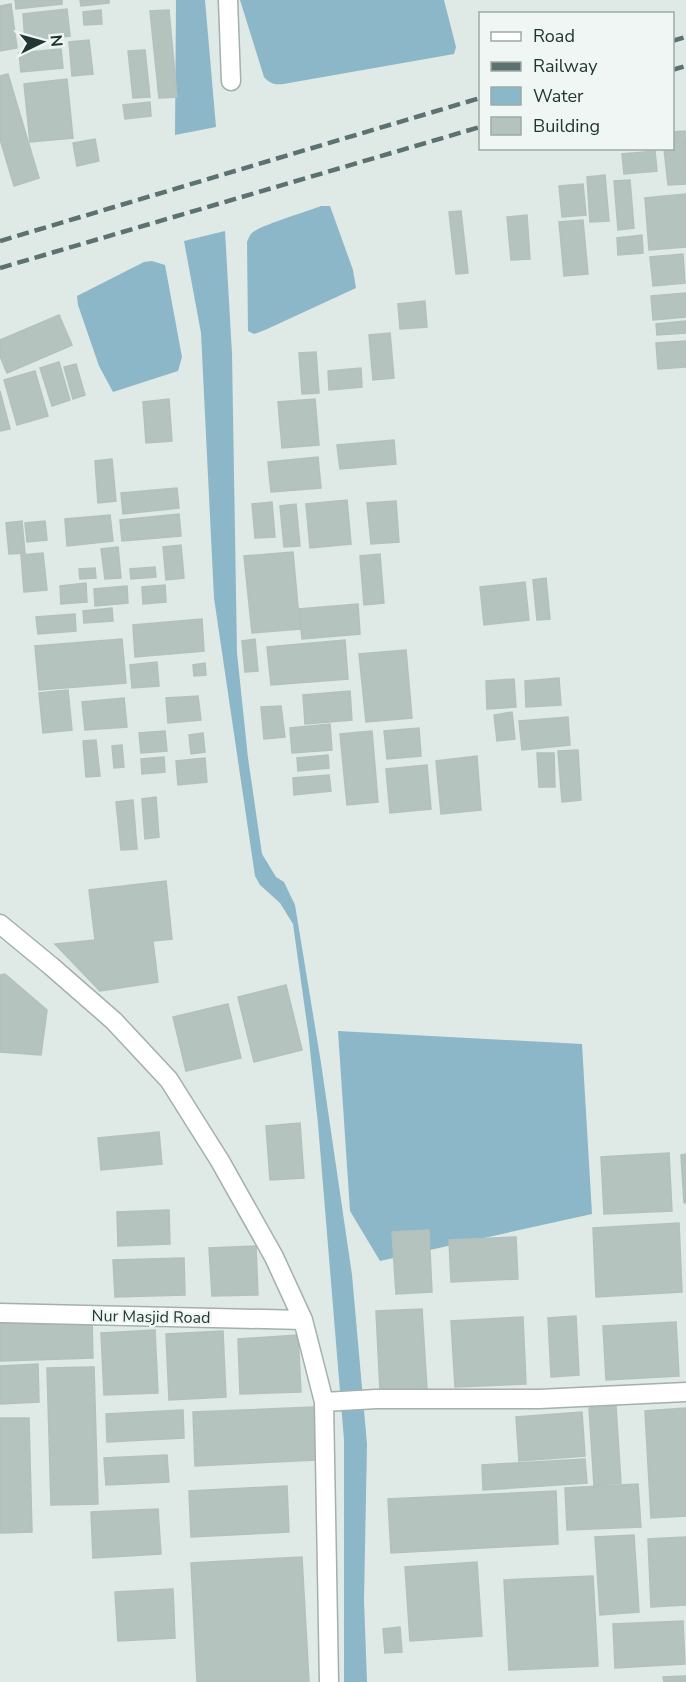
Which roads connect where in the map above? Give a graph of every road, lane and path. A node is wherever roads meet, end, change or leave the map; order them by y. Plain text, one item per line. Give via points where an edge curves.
1 (228, 0) edge
2 (231, 81) dead end
3 (0, 924) edge
4 (0, 1313) edge
5 (303, 1320) junction
6 (686, 1392) edge
7 (324, 1402) junction
8 (329, 1682) edge

1 - 2 street
3 - 5 street via 114,1022 169,1080 220,1161
4 - 5 street, Nur Masjid Road
5 - 7 street
6 - 7 street via 539,1400
7 - 8 street

